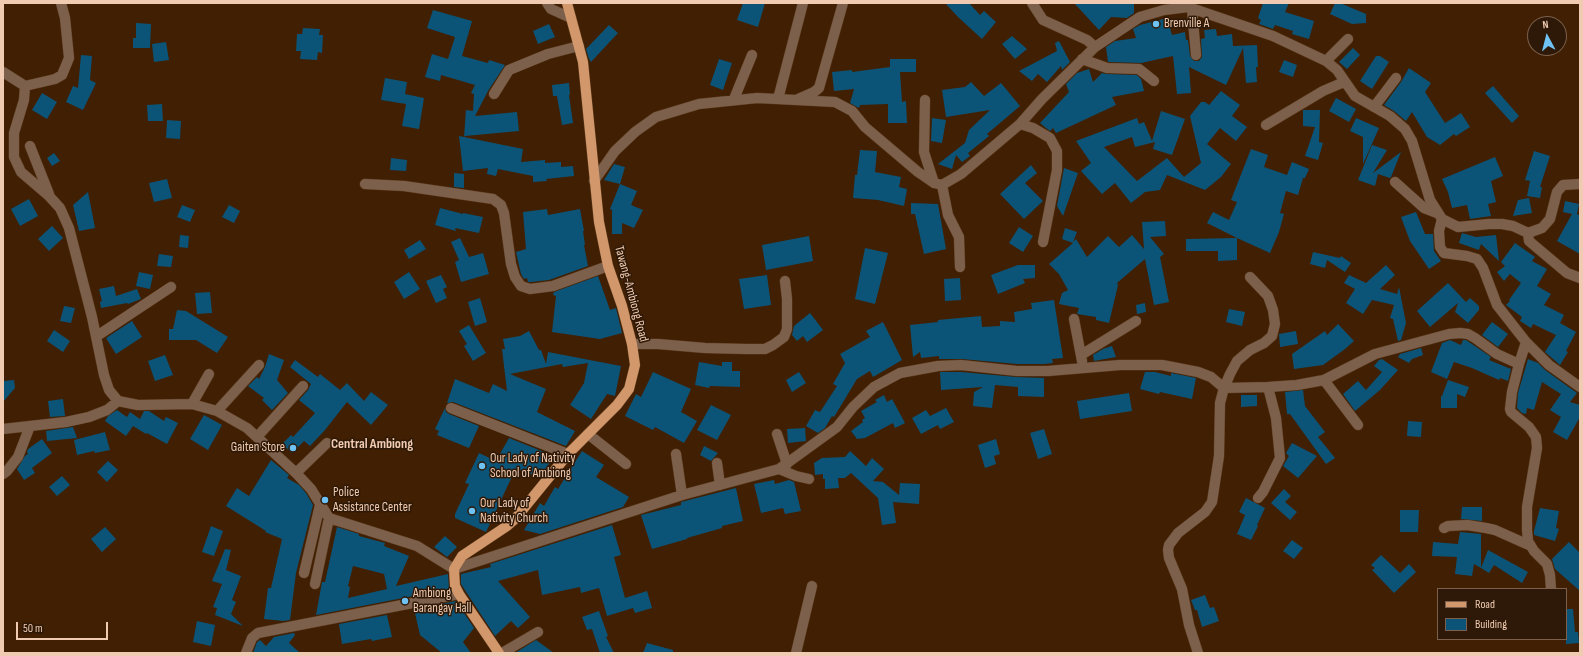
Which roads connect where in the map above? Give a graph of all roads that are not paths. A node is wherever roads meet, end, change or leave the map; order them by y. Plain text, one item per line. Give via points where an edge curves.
1 (60, 3) edge
2 (547, 3) edge
3 (567, 3) edge
4 (803, 3) edge
5 (843, 3) edge
6 (1032, 3) edge
7 (1191, 6) edge
8 (571, 18) junction
9 (1348, 39) dead end
10 (579, 46) junction
11 (1095, 47) junction
12 (752, 55) dead end
13 (1196, 55) dead end
14 (1082, 59) junction
15 (1326, 61) junction
16 (3, 72) edge
17 (1396, 78) dead end
18 (1154, 81) dead end
19 (1344, 82) junction
20 (25, 86) junction
21 (494, 94) dead end
22 (734, 99) junction
23 (778, 99) junction
24 (796, 100) junction
25 (925, 100) dead end
26 (1374, 107) junction
27 (1020, 124) junction
28 (1266, 125) dead end
29 (30, 146) dead end
30 (594, 181) junction
31 (1395, 182) dead end
32 (365, 184) dead end
33 (938, 184) junction
34 (1580, 184) edge
35 (49, 196) junction
36 (1440, 216) junction
37 (1528, 233) junction
38 (1043, 242) dead end
39 (608, 266) junction
40 (960, 267) dead end
41 (1250, 276) dead end
42 (1580, 278) edge
43 (785, 281) dead end
44 (171, 288) dead end
45 (1074, 319) dead end
46 (1136, 321) dead end
47 (96, 336) junction
48 (1526, 342) junction
49 (632, 344) junction
50 (1081, 355) junction
51 (259, 364) dead end
52 (1519, 364) junction
53 (1083, 369) junction
54 (209, 374) dead end
55 (1324, 380) junction
56 (303, 386) dead end
57 (1268, 387) junction
58 (1580, 387) edge
59 (1224, 388) junction
60 (118, 401) junction
61 (192, 404) junction
62 (451, 408) dead end
63 (217, 411) junction
64 (1358, 425) dead end
65 (30, 426) junction
66 (3, 429) edge
67 (588, 434) junction
68 (777, 434) dead end
69 (257, 437) junction
70 (327, 443) dead end
71 (568, 454) junction
72 (676, 454) dead end
73 (718, 463) dead end
74 (626, 464) dead end
75 (783, 467) junction
76 (3, 474) edge
77 (296, 474) junction
78 (809, 479) dead end
79 (720, 485) junction
80 (682, 495) junction
81 (1258, 498) dead end
82 (320, 505) junction
83 (329, 518) junction
84 (1444, 528) dead end
85 (1531, 546) junction
86 (454, 569) junction
87 (304, 573) dead end
88 (315, 584) dead end
89 (812, 586) dead end
90 (1551, 588) edge
91 (459, 594) junction
92 (538, 632) dead end
93 (246, 653) edge
94 (499, 653) edge
95 (502, 653) edge
96 (796, 653) edge
97 (1198, 653) edge

1 - 20 street via 65,18 69,58 62,75
2 - 8 street via 551,9
3 - 8 main road, Tawang-Ambiong Road
4 - 23 street
5 - 24 street via 819,88
6 - 11 street via 1043,20 1087,40
7 - 11 street via 1140,17
7 - 13 street
7 - 15 street via 1273,36
8 - 10 main road, Tawang-Ambiong Road
9 - 15 street
10 - 21 street via 548,54 509,70
10 - 30 main road, Tawang-Ambiong Road via 592,140
11 - 14 street
12 - 22 street
14 - 18 street via 1107,68 1139,69
14 - 27 street
15 - 19 street via 1337,70
16 - 20 street
17 - 26 street
19 - 26 street via 1355,96
19 - 28 street via 1323,91
20 - 35 street via 24,100 14,133 14,157 21,172
22 - 23 street
22 - 30 street via 699,104 656,117 615,151
23 - 24 street
24 - 33 street via 835,102 852,111 894,154
25 - 33 street via 924,152
26 - 36 street via 1405,129 1412,141 1430,200
27 - 33 street via 961,174
27 - 38 street via 1050,138 1057,151 1057,170
29 - 35 street
30 - 39 main road, Tawang-Ambiong Road
31 - 36 street via 1424,208
32 - 39 street via 404,186 493,200 501,205 511,264 521,286 530,289 553,286
33 - 40 street via 948,215 959,237
34 - 37 street via 1563,184 1550,219 1542,228
35 - 47 street via 60,208 69,228
36 - 37 street via 1458,227 1502,224
36 - 48 street via 1440,248 1444,253 1477,259 1497,305
37 - 42 street via 1529,241 1567,272
39 - 49 main road, Tawang-Ambiong Road
41 - 59 street via 1268,296 1275,324 1272,336 1237,361
43 - 49 street via 787,329 784,337 773,345 765,348 705,348
44 - 47 street
45 - 50 street
46 - 50 street
47 - 60 street via 109,390
48 - 52 street
48 - 58 street via 1549,364
49 - 67 main road, Tawang-Ambiong Road via 635,365 629,389
50 - 53 street
51 - 63 street
52 - 55 street via 1497,354 1475,338 1460,333 1375,354
52 - 85 street via 1510,408 1536,437 1537,448 1527,507 1528,541
53 - 59 street via 1120,365 1162,366 1198,372 1211,377
53 - 75 street via 1017,371 961,364 900,373 874,387 837,427
54 - 61 street
55 - 57 street
55 - 64 street
56 - 69 street
57 - 59 street
57 - 81 street via 1276,418 1280,458
59 - 97 street via 1220,403 1219,456 1212,502 1205,512 1178,534 1168,550 1182,589
60 - 61 street via 138,405
60 - 65 street via 107,410 89,417
61 - 63 street
62 - 71 street
63 - 69 street via 247,428
65 - 66 street
65 - 76 street via 18,457
67 - 71 main road, Tawang-Ambiong Road
67 - 74 street
68 - 75 street
69 - 77 street
70 - 77 street
71 - 86 main road, Tawang-Ambiong Road via 515,518 462,556
72 - 80 street
73 - 79 street
75 - 78 street via 796,476
75 - 79 street
77 - 82 street via 311,489
79 - 80 street
80 - 86 street
82 - 83 street
82 - 87 street
83 - 86 street via 417,546
83 - 88 street
84 - 85 street via 1467,525 1486,528
85 - 90 street via 1547,564
86 - 91 main road via 455,586
89 - 96 street
91 - 93 street via 258,632 252,638
91 - 94 main road
92 - 95 street

